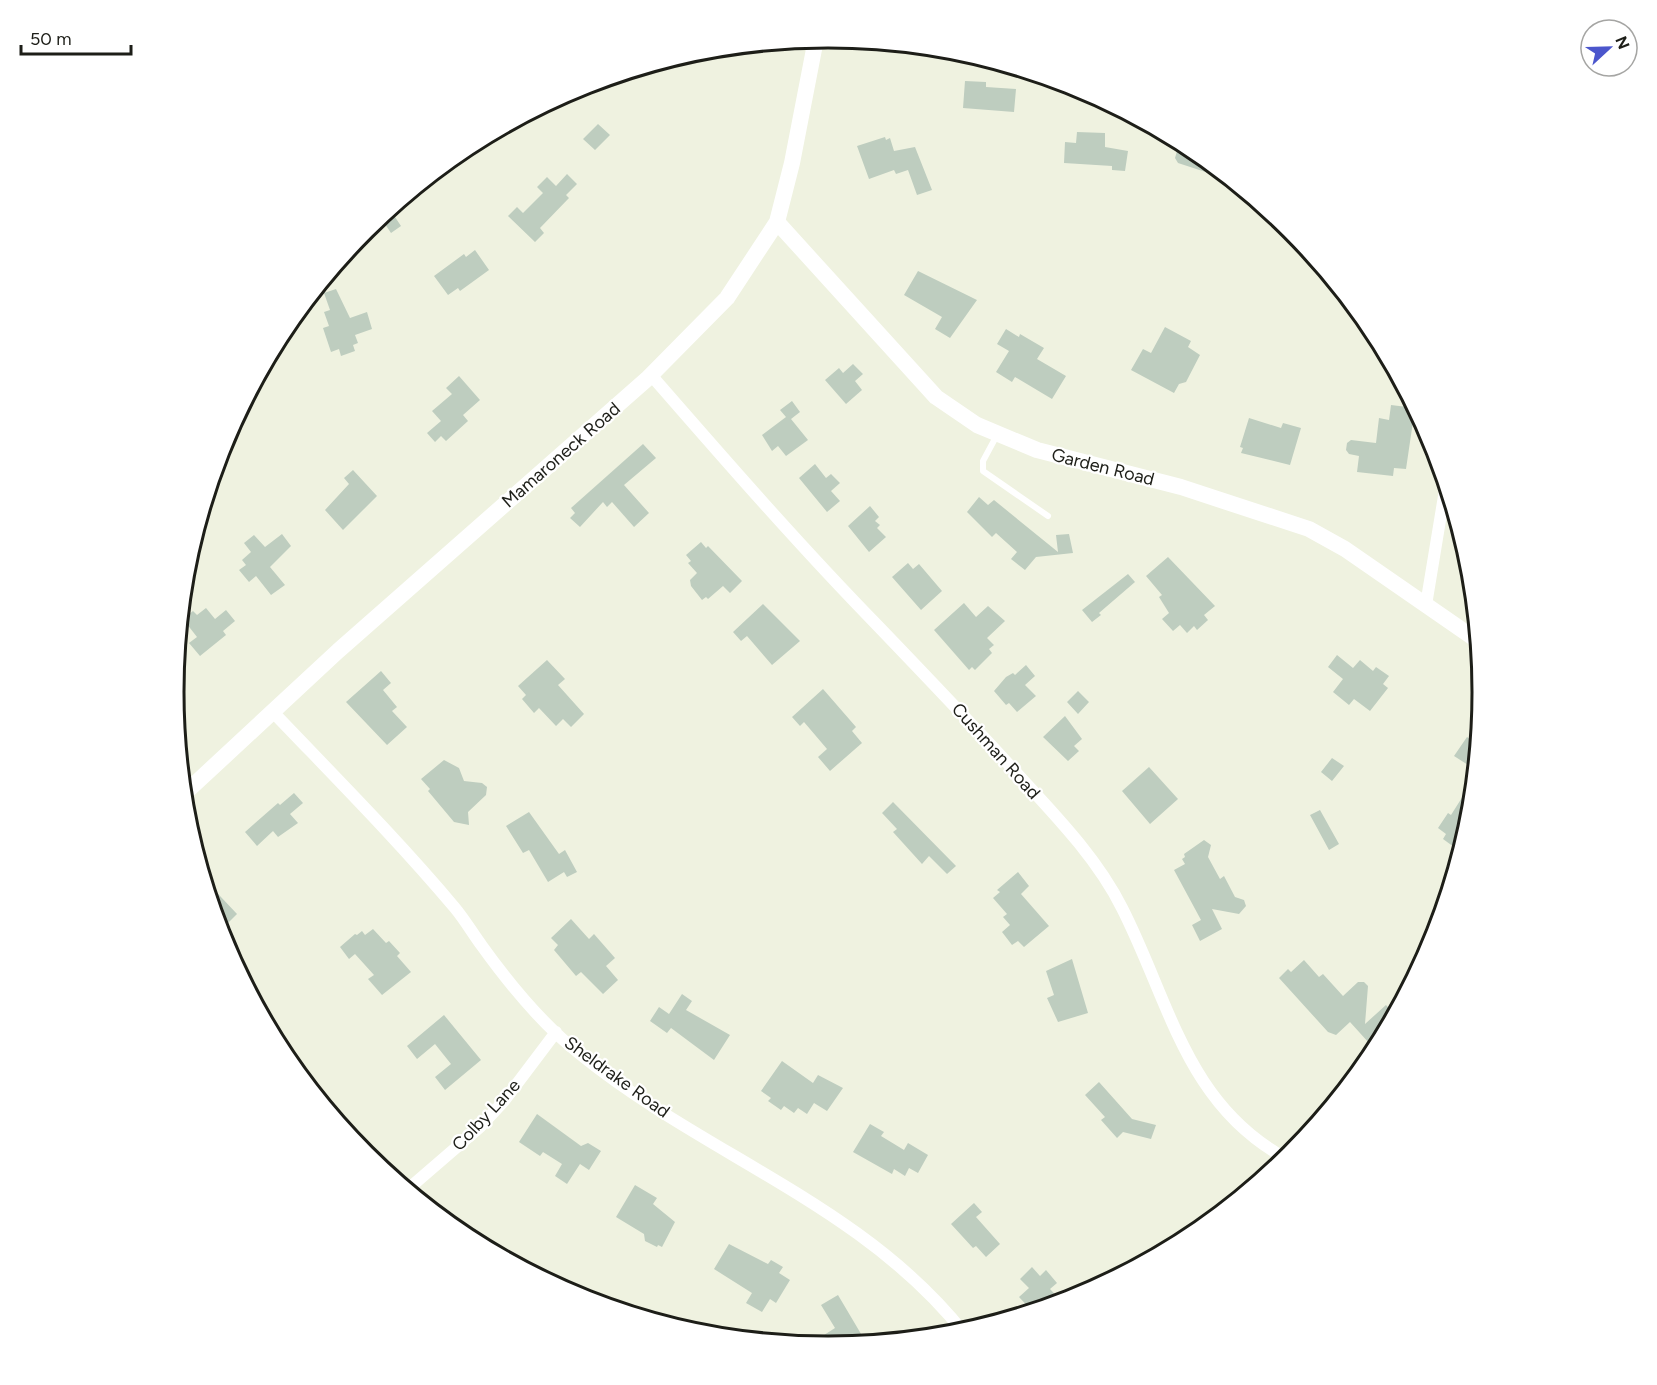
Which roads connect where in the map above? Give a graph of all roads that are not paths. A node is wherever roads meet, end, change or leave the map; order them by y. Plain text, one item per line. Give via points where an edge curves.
1 (814, 48) edge
2 (777, 222) junction
3 (651, 375) junction
4 (997, 435) junction
5 (1443, 500) edge
6 (1048, 516) dead end
7 (1426, 605) junction
8 (1470, 636) edge
9 (272, 711) junction
10 (191, 786) edge
11 (556, 1032) junction
12 (1278, 1153) edge
13 (413, 1185) edge
14 (956, 1324) edge

1 - 2 street, Mamaroneck Road
2 - 3 street, Mamaroneck Road via 727,298
2 - 4 street, Garden Road via 936,397
3 - 9 street, Mamaroneck Road
3 - 12 street, Cushman Road via 793,538 957,707 1068,831 1121,906 1172,1025 1207,1088 1242,1130
4 - 6 lane via 983,461 983,471
4 - 7 street, Garden Road via 1037,450 1181,487 1300,526 1345,549
5 - 7 street
7 - 8 street, Garden Road
9 - 10 street, Mamaroneck Road
9 - 11 street, Sheldrake Road via 421,868 519,992
11 - 13 street, Colby Lane via 480,1127
11 - 14 street, Sheldrake Road via 579,1054 639,1096 851,1227 914,1278

